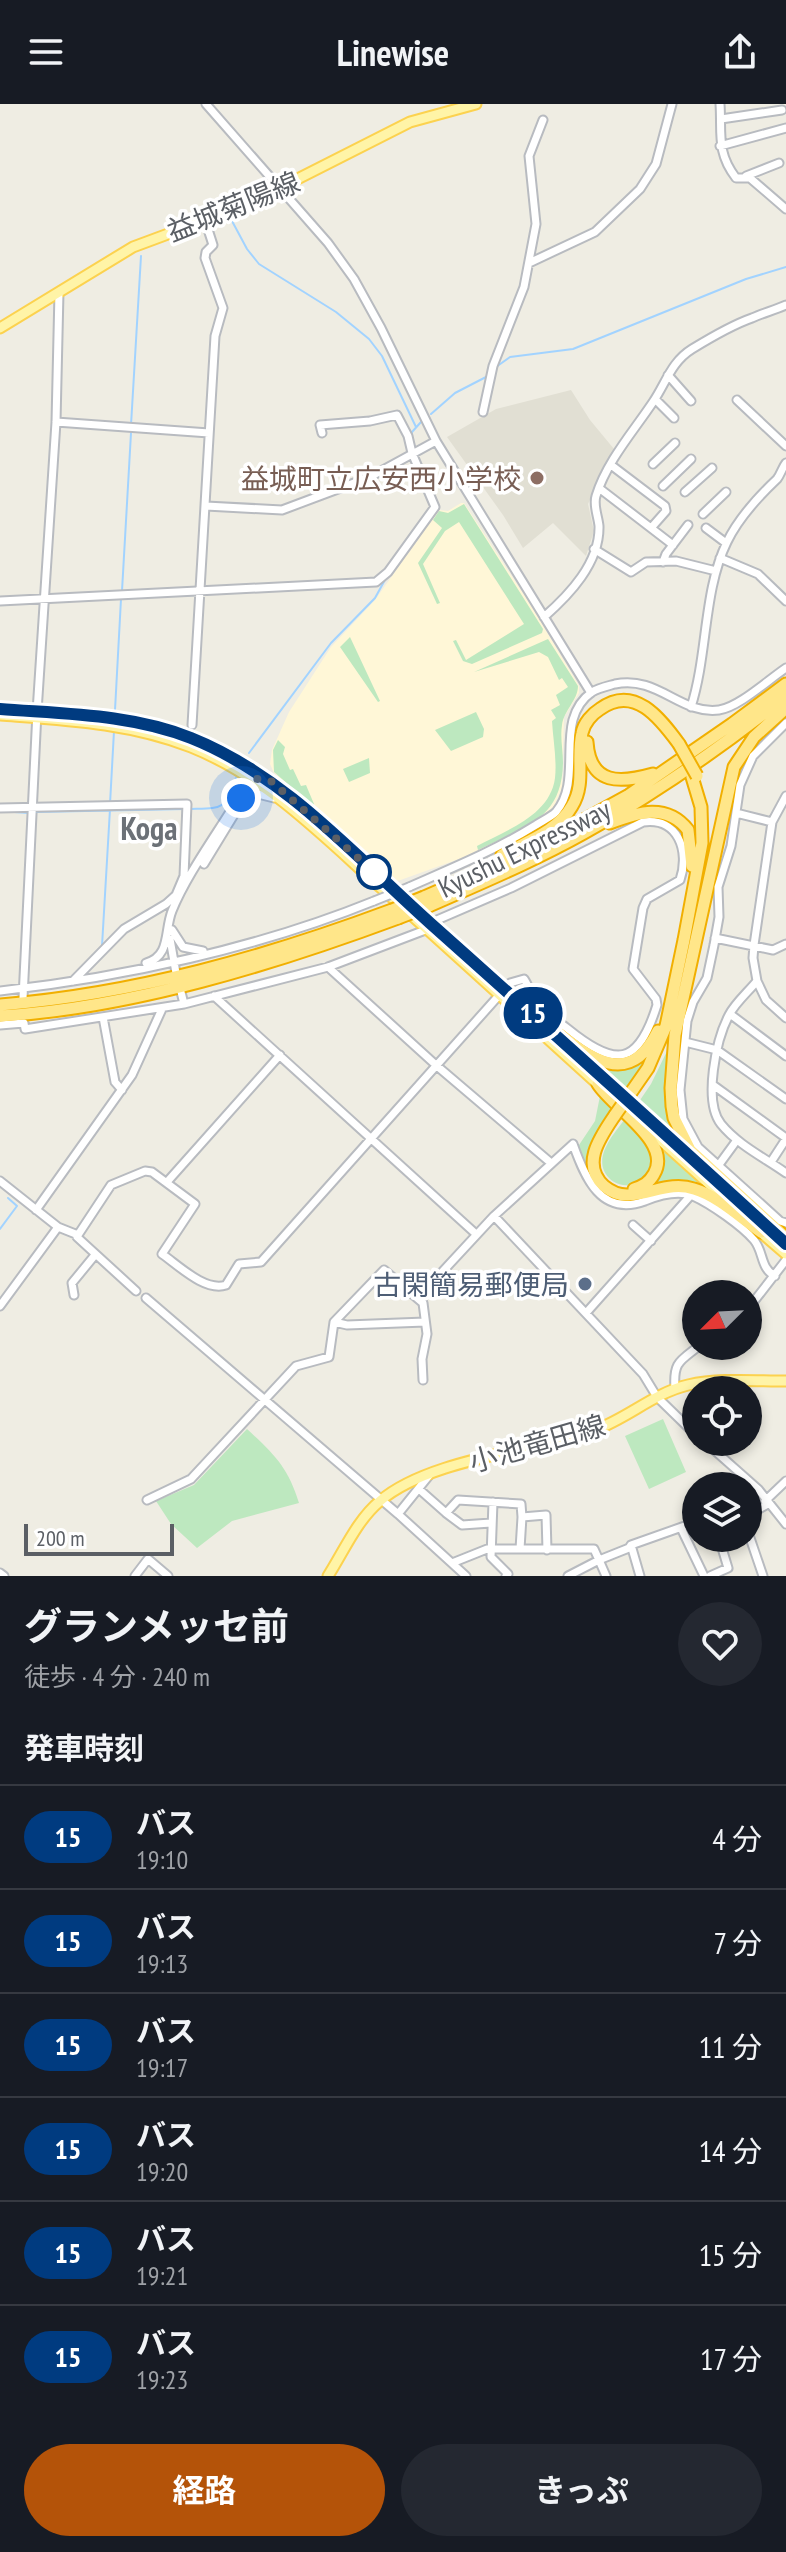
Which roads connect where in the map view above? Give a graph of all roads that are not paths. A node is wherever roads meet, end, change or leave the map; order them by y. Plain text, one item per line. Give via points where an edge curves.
1 (206, 104) edge
2 (476, 104) edge
3 (672, 104) edge
4 (720, 104) edge
5 (456, 106) edge
6 (782, 110) dead end
7 (721, 119) junction
8 (543, 120) dead end
9 (786, 128) edge
10 (720, 146) junction
11 (779, 163) dead end
12 (740, 178) junction
13 (282, 188) junction
14 (786, 209) edge
15 (205, 220) junction
16 (529, 263) junction
17 (59, 292) junction
18 (786, 305) edge
19 (0, 328) edge
20 (668, 375) junction
21 (655, 399) junction
22 (737, 400) dead end
23 (691, 401) dead end
24 (483, 412) dead end
25 (674, 418) dead end
26 (56, 422) junction
27 (209, 433) junction
28 (322, 433) dead end
29 (436, 441) junction
30 (675, 443) dead end
31 (786, 446) edge
32 (412, 453) junction
33 (691, 459) dead end
34 (786, 463) edge
35 (653, 464) dead end
36 (611, 465) junction
37 (712, 468) dead end
38 (663, 486) dead end
39 (599, 488) junction
40 (685, 492) dead end
41 (726, 492) dead end
42 (206, 506) junction
43 (703, 514) dead end
44 (688, 525) dead end
45 (651, 528) junction
46 (706, 528) dead end
47 (726, 543) junction
48 (673, 545) junction
49 (594, 549) junction
50 (720, 558) junction
51 (663, 562) junction
52 (716, 571) junction
53 (200, 591) junction
54 (44, 598) junction
55 (0, 601) edge
56 (786, 601) edge
57 (544, 617) junction
58 (786, 668) edge
59 (764, 682) junction
60 (786, 684) edge
61 (771, 689) dead end
62 (591, 693) junction
63 (786, 696) edge
64 (691, 707) junction
65 (786, 708) edge
66 (0, 712) edge
67 (37, 715) junction
68 (786, 723) edge
69 (192, 725) dead end
70 (677, 745) junction
71 (247, 766) junction
72 (665, 769) junction
73 (694, 777) junction
74 (251, 778) junction
75 (271, 781) junction
76 (786, 796) edge
77 (241, 802) junction
78 (0, 808) edge
79 (31, 809) junction
80 (736, 813) junction
81 (309, 821) junction
82 (772, 822) junction
83 (585, 833) junction
84 (691, 898) junction
85 (704, 900) junction
86 (426, 902) junction
87 (395, 914) junction
88 (429, 926) junction
89 (170, 930) junction
90 (715, 938) junction
91 (786, 944) edge
92 (754, 945) junction
93 (215, 951) junction
94 (173, 961) junction
95 (328, 967) junction
96 (118, 972) junction
97 (176, 973) dead end
98 (73, 981) junction
99 (757, 981) junction
100 (674, 988) junction
101 (22, 989) junction
102 (687, 990) junction
103 (0, 991) edge
104 (181, 992) dead end
105 (502, 992) junction
106 (214, 996) junction
107 (23, 998) dead end
108 (184, 1004) junction
109 (0, 1005) edge
110 (162, 1009) junction
111 (730, 1014) junction
112 (0, 1016) edge
113 (103, 1017) junction
114 (538, 1017) junction
115 (786, 1018) edge
116 (0, 1025) edge
117 (685, 1042) junction
118 (717, 1050) junction
119 (280, 1055) junction
120 (786, 1056) edge
121 (437, 1066) junction
122 (598, 1084) junction
123 (713, 1085) junction
124 (122, 1090) junction
125 (634, 1094) junction
126 (786, 1099) edge
127 (617, 1117) junction
128 (370, 1137) junction
129 (786, 1138) edge
130 (737, 1140) junction
131 (771, 1162) junction
132 (551, 1163) junction
133 (718, 1166) junction
134 (786, 1173) edge
135 (0, 1181) edge
136 (167, 1182) junction
137 (691, 1195) junction
138 (36, 1210) junction
139 (494, 1216) junction
140 (786, 1223) edge
141 (633, 1225) dead end
142 (58, 1227) junction
143 (761, 1232) junction
144 (476, 1234) junction
145 (78, 1235) junction
146 (651, 1241) junction
147 (786, 1241) edge
148 (786, 1254) edge
149 (95, 1255) junction
150 (786, 1260) edge
151 (775, 1276) junction
152 (136, 1291) dead end
153 (762, 1292) edge
154 (74, 1295) dead end
155 (146, 1298) dead end
156 (418, 1298) junction
157 (1, 1301) edge
158 (586, 1313) junction
159 (334, 1322) junction
160 (425, 1322) junction
161 (682, 1359) edge
162 (423, 1380) dead end
163 (786, 1381) edge
164 (675, 1388) junction
165 (657, 1397) junction
166 (264, 1399) junction
167 (682, 1421) edge
168 (721, 1456) edge
169 (431, 1473) junction
170 (786, 1481) edge
171 (420, 1490) junction
172 (381, 1499) junction
173 (147, 1500) dead end
174 (493, 1502) junction
175 (767, 1502) junction
176 (762, 1505) edge
177 (446, 1513) junction
178 (398, 1514) junction
179 (522, 1517) junction
180 (491, 1523) junction
181 (786, 1524) edge
182 (681, 1528) joint
183 (631, 1545) junction
184 (491, 1549) junction
185 (520, 1549) junction
186 (547, 1550) junction
187 (723, 1552) edge
188 (755, 1552) edge
189 (599, 1560) junction
190 (452, 1563) junction
191 (135, 1576) edge
192 (168, 1576) edge
193 (328, 1576) edge
194 (466, 1576) edge
195 (506, 1576) edge
196 (568, 1576) edge
197 (606, 1576) edge
198 (640, 1576) edge
199 (707, 1576) edge
200 (763, 1576) edge

1 - 13 street
2 - 5 main road, 益城菊陽線
3 - 16 street via 656,164 640,189 595,232
4 - 7 street
5 - 13 main road, 益城菊陽線 via 410,122
6 - 7 street
7 - 10 street
8 - 16 street via 529,156 536,224
9 - 10 street
10 - 12 street via 730,171
11 - 12 street
12 - 14 street via 750,178
13 - 15 main road, 益城菊陽線
13 - 29 street via 354,279
15 - 17 main road, 益城菊陽線 via 133,247
15 - 27 street via 213,245 205,258 223,308 215,336
16 - 24 street via 493,366
17 - 19 main road, 益城菊陽線
17 - 26 street
18 - 20 street via 693,349
20 - 21 street
20 - 23 street
21 - 25 street
21 - 36 street
22 - 31 street
26 - 27 street
26 - 54 street
27 - 42 street
28 - 32 street via 320,425 397,415
29 - 32 street
29 - 57 street
30 - 35 street
32 - 42 street via 370,477 282,510
32 - 53 street via 435,507 376,582
33 - 38 street
34 - 47 street
36 - 39 street
36 - 45 street via 665,506
37 - 40 street
39 - 45 street
39 - 49 street via 594,499 599,527
41 - 43 street
42 - 53 street
44 - 48 street
45 - 48 street
46 - 47 street
47 - 50 street
48 - 51 street
49 - 51 street via 631,572 646,562
49 - 57 street via 569,595
50 - 52 street
50 - 56 street via 760,570
51 - 52 street via 689,562
52 - 64 street
53 - 54 street
53 - 69 street
54 - 55 street
54 - 67 street
57 - 62 street
58 - 59 street
59 - 61 street
59 - 64 street via 721,710
60 - 72 highway, Kyushu Expressway
62 - 64 street via 643,683
62 - 93 street, bridge via 571,729 569,779 558,815 331,919
63 - 83 highway, Kyushu Expressway
65 - 85 highway via 754,737 734,767
66 - 67 main road
67 - 71 main road via 105,717 155,727
67 - 74 main road via 151,733
67 - 79 street
68 - 80 street via 750,761
70 - 72 highway via 657,722 633,707 611,708 590,728 588,754 607,778 630,781
70 - 73 highway, bridge
70 - 86 highway via 664,723 639,703 616,700 603,706 582,733 577,797 562,820
71 - 74 street
71 - 75 main road
72 - 86 highway, Kyushu Expressway via 629,795
73 - 84 highway via 702,843
73 - 85 highway via 708,828
74 - 75 street
74 - 77 street
74 - 81 main road
75 - 88 main road
76 - 82 street
77 - 81 street via 263,794
77 - 89 street via 236,802 177,900
78 - 79 street
79 - 98 street via 187,804 184,876 176,895 124,929
79 - 101 street
80 - 82 street
80 - 90 street via 718,887
81 - 88 main road
82 - 92 street
83 - 84 highway via 644,811 672,815 688,830 691,842
83 - 86 highway, Kyushu Expressway via 512,870
84 - 100 highway
85 - 102 highway
86 - 87 highway, Kyushu Expressway, bridge
87 - 109 highway, Kyushu Expressway via 143,985
87 - 112 highway, Kyushu Expressway via 294,955 231,973 146,994
88 - 95 street
88 - 105 main road
88 - 105 street via 632,826 653,820 665,823 681,841 683,852 680,880 647,899 643,908 633,969 657,1005 644,1039 627,1054 599,1052 539,1005 524,979
89 - 93 street via 183,947
89 - 94 street
89 - 96 street via 157,959
90 - 92 street
90 - 117 street via 707,978 690,1009
91 - 92 street via 773,950
92 - 99 street
93 - 94 street
94 - 96 street
94 - 97 street
95 - 106 street
95 - 121 street
96 - 98 street
98 - 101 street
99 - 111 street
99 - 115 street via 766,1000
100 - 114 highway via 653,1041 629,1064 606,1064
100 - 125 highway via 657,1051
101 - 103 street
101 - 107 street
102 - 125 highway via 656,1064
102 - 147 highway via 672,1060 674,1118 690,1150
104 - 108 street
105 - 114 main road
105 - 121 street
105 - 122 main road
106 - 108 street
106 - 119 street
108 - 110 street
110 - 113 street
110 - 124 street
111 - 118 street
111 - 120 street
113 - 116 street via 25,1029 24,1021
113 - 124 street via 115,1082
114 - 147 main road
117 - 118 street
117 - 133 street via 683,1119 698,1147
118 - 123 street
118 - 126 street
119 - 128 street
119 - 136 street
121 - 128 street
121 - 132 street
122 - 127 highway via 650,1137 657,1152 653,1177 631,1189 612,1186 599,1167 602,1143
122 - 143 main road
123 - 129 street
123 - 130 street via 714,1111
124 - 138 street
125 - 127 highway, bridge
127 - 143 highway via 600,1137 593,1161 597,1177 609,1190 628,1195 660,1187 691,1188
128 - 136 street via 261,1262 239,1264 222,1287 195,1277 162,1254 195,1204
128 - 144 street
129 - 131 street
130 - 131 street
130 - 133 street
131 - 134 street
132 - 137 street via 573,1144 586,1176 600,1196 611,1201 641,1203 663,1194
132 - 139 street
133 - 140 street
135 - 138 street
136 - 145 street via 145,1171 111,1185
137 - 146 street
137 - 151 street via 752,1238 764,1267
138 - 142 street
139 - 144 street
139 - 158 street
141 - 146 street
142 - 145 street
142 - 157 street
143 - 148 main road
144 - 156 street
145 - 149 street
146 - 158 street
149 - 152 street
149 - 154 street via 72,1283
150 - 151 street
151 - 153 street
155 - 166 street
156 - 159 street via 384,1270
156 - 160 street
158 - 165 street via 643,1374
159 - 160 street
159 - 166 street via 329,1357 296,1366
160 - 162 street
161 - 164 street via 676,1363
163 - 164 main road, 小池竜田線 via 720,1381
164 - 165 main road, 小池竜田線
165 - 167 street
165 - 169 main road, 小池竜田線 via 596,1429
166 - 172 street
166 - 173 street via 191,1479
168 - 175 street
169 - 171 street
169 - 172 main road, 小池竜田線
170 - 175 street
171 - 177 street
171 - 178 street
172 - 178 street
172 - 193 main road, 小池竜田線
174 - 177 street via 458,1500
174 - 179 street via 521,1504
174 - 180 street
175 - 176 street
175 - 181 street
177 - 180 street via 462,1525
178 - 190 street
179 - 185 street
179 - 186 street via 546,1515
180 - 184 street
182 - 183 street
182 - 199 street
183 - 189 street
183 - 198 street
184 - 185 street
184 - 190 street
184 - 195 street
185 - 186 street
186 - 189 street via 594,1549
187 - 199 street via 728,1568
188 - 200 street
189 - 196 street
189 - 197 street
190 - 194 street
191 - 192 street via 148,1559

